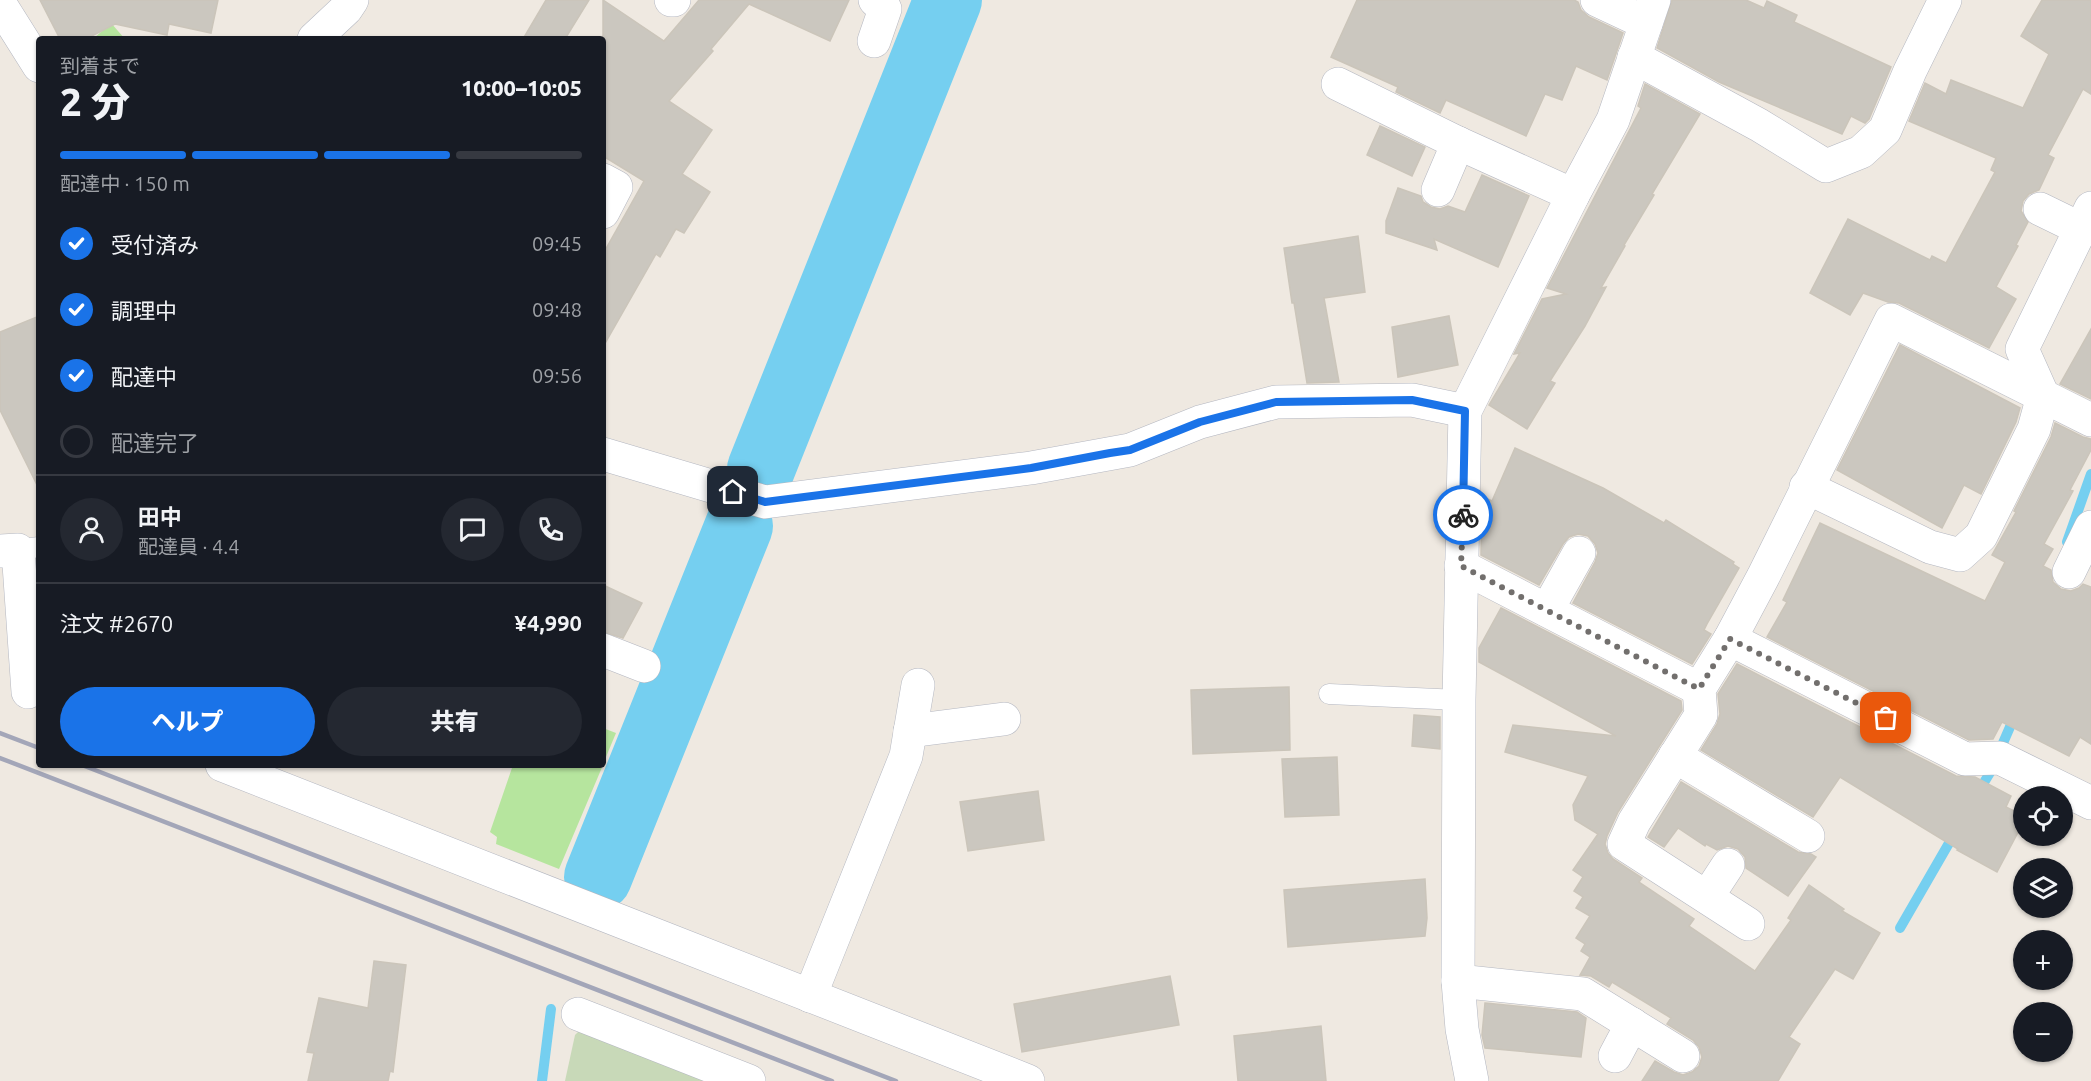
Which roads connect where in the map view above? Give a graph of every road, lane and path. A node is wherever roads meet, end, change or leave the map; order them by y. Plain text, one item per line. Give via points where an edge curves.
1 (352, 0) edge
2 (875, 0) edge
3 (1597, 0) edge
4 (1945, 0) edge
5 (0, 4) edge
6 (1650, 12) edge
7 (317, 36) edge
8 (874, 41) dead end
9 (1635, 57) junction
10 (36, 61) edge
11 (1338, 84) dead end
12 (1458, 143) junction
13 (606, 182) edge
14 (1438, 190) dead end
15 (1573, 195) junction
16 (606, 206) edge
17 (2040, 208) dead end
18 (2086, 218) edge
19 (2043, 396) junction
20 (1465, 411) junction
21 (2091, 420) edge
22 (606, 455) edge
23 (1806, 487) junction
24 (2091, 526) edge
25 (19, 549) edge
26 (1579, 553) dead end
27 (1461, 566) junction
28 (2069, 572) dead end
29 (1547, 610) junction
30 (1730, 639) junction
31 (606, 651) edge
32 (644, 666) dead end
33 (918, 685) dead end
34 (1699, 689) junction
35 (22, 690) edge
36 (1329, 694) dead end
37 (1459, 700) junction
38 (1004, 719) dead end
39 (910, 731) junction
40 (1675, 756) junction
41 (228, 768) edge
42 (265, 785) edge
43 (2091, 803) edge
44 (1808, 836) dead end
45 (1728, 865) dead end
46 (1707, 897) junction
47 (1748, 924) dead end
48 (1458, 981) junction
49 (810, 996) junction
50 (578, 1014) dead end
51 (1632, 1024) junction
52 (1615, 1056) dead end
53 (1683, 1056) dead end
54 (749, 1081) edge
55 (1028, 1081) edge
56 (1472, 1081) edge

1 - 7 street
2 - 8 street via 885,9
3 - 6 street
4 - 9 street via 1885,130 1862,152 1826,166 1759,124
5 - 10 street
6 - 9 street
9 - 15 street via 1613,120
11 - 12 street
12 - 14 street
12 - 15 street
13 - 16 street via 616,187
15 - 20 street
17 - 18 street
18 - 19 street via 2022,350
19 - 21 street
19 - 23 street via 2034,429 1982,537 1960,555 1930,548
19 - 23 street via 1891,320
20 - 22 street via 1412,400 1276,402 1200,422 1130,450 1031,468 765,502
20 - 27 street
23 - 30 street
24 - 28 street
25 - 35 street
26 - 29 street
27 - 29 street
27 - 37 street
29 - 34 street via 1626,667
30 - 34 street
30 - 43 street via 1965,759 2000,758
31 - 32 street
33 - 39 street
34 - 40 street via 1701,715
36 - 37 lane
37 - 48 street
38 - 39 street
39 - 49 street via 906,756
40 - 44 street
40 - 46 street via 1624,844
41 - 42 street
42 - 49 street
45 - 46 street
46 - 47 street
48 - 51 street via 1583,994
48 - 56 street
49 - 55 street
50 - 54 street
51 - 52 street
51 - 53 street

